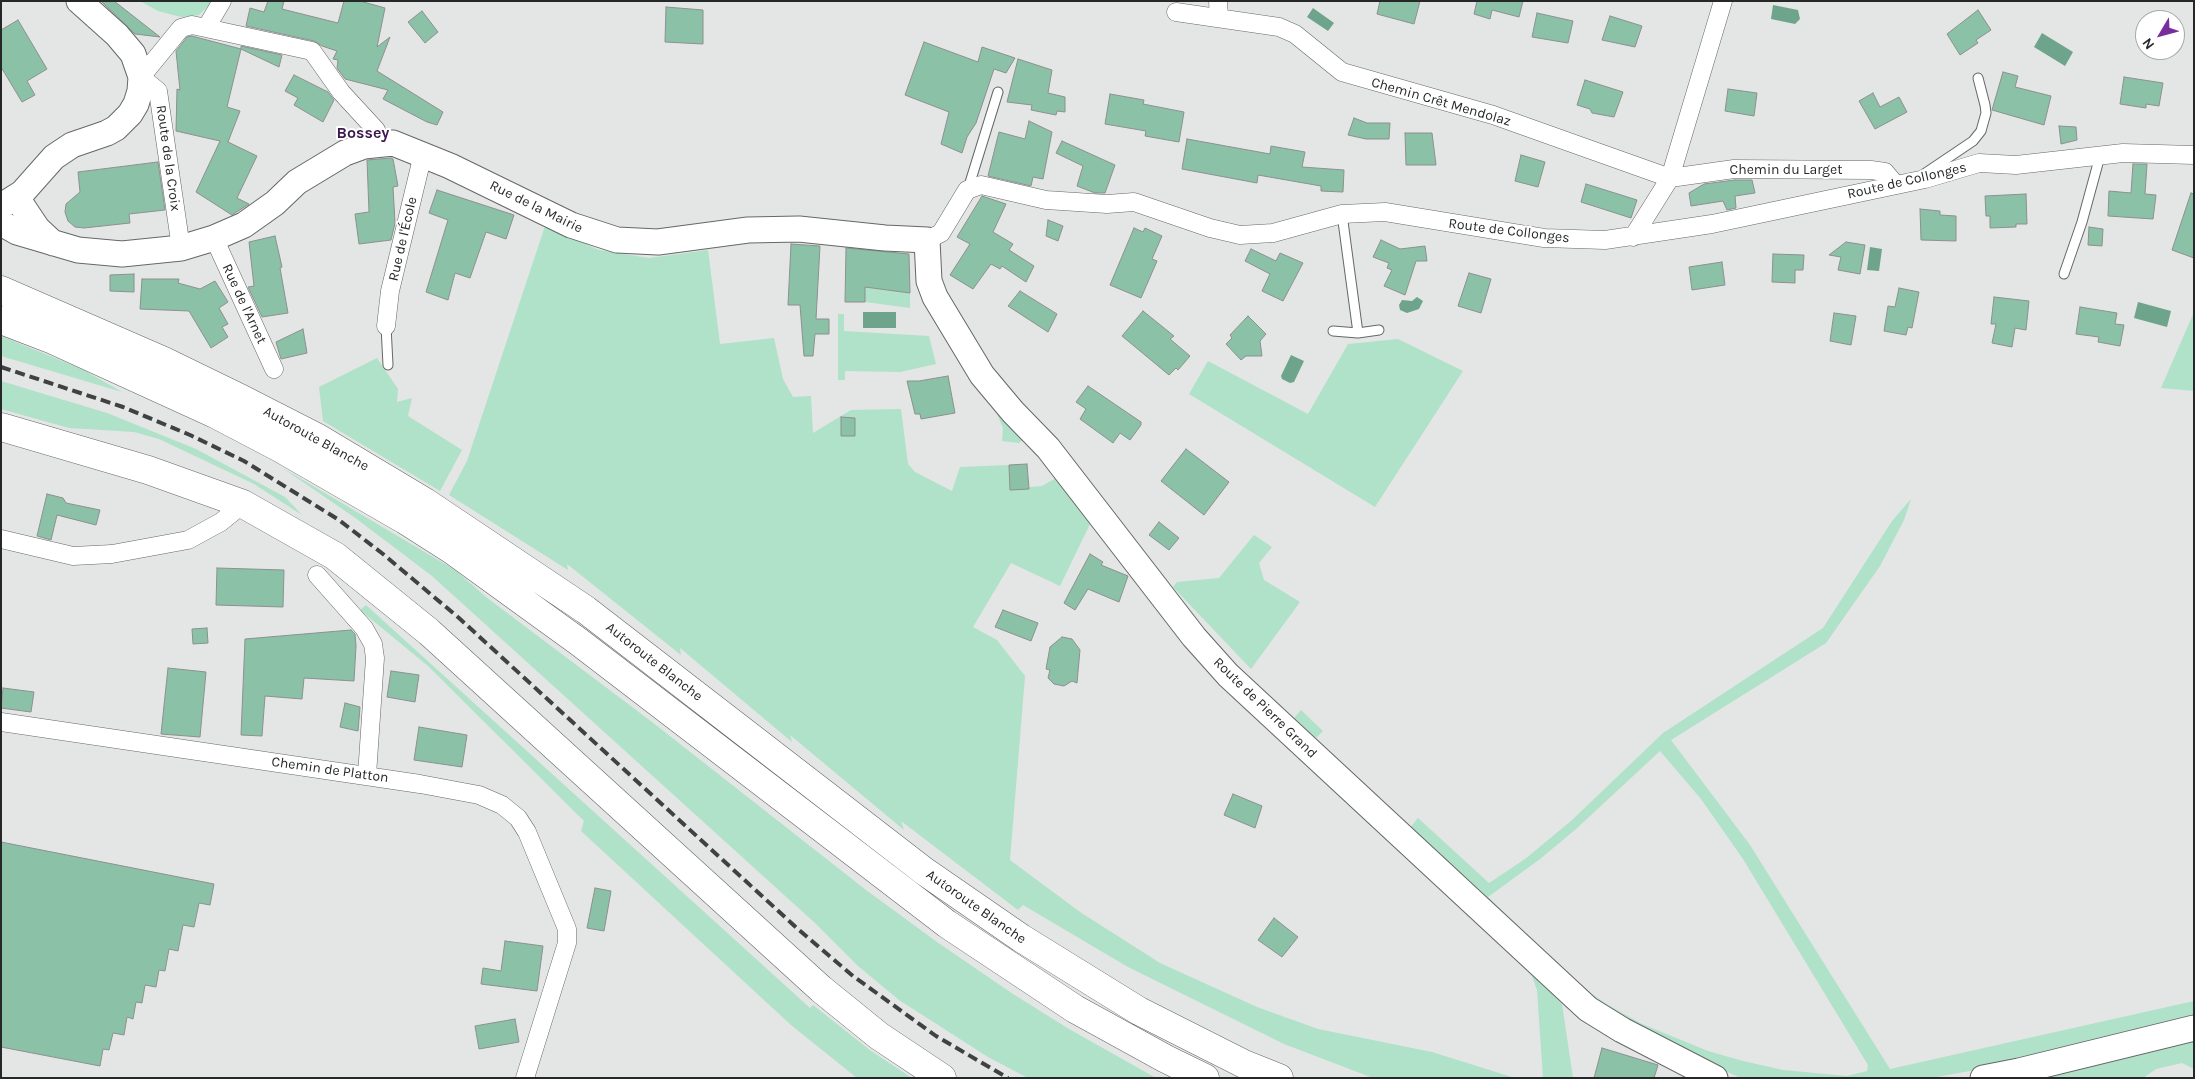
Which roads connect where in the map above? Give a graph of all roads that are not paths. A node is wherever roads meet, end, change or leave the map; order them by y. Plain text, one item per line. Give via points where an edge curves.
1 (79, 1) edge
2 (222, 1) edge
3 (1723, 1) edge
4 (1218, 10) edge
5 (1176, 12) dead end
6 (206, 28) junction
7 (141, 77) junction
8 (1978, 78) dead end
9 (998, 92) dead end
10 (381, 144) junction
11 (423, 154) junction
12 (2194, 155) edge
13 (2100, 156) junction
14 (1670, 178) junction
15 (1904, 183) junction
16 (972, 188) junction
17 (7, 203) edge
18 (1342, 214) junction
19 (1, 223) edge
20 (1633, 237) junction
21 (214, 238) junction
22 (927, 240) junction
23 (57, 245) junction
24 (181, 248) junction
25 (2064, 274) dead end
26 (1, 290) edge
27 (1, 320) edge
28 (386, 326) joint
29 (1379, 330) dead end
30 (1333, 331) dead end
31 (1358, 333) junction
32 (388, 365) dead end
33 (274, 369) dead end
34 (1, 426) edge
35 (243, 504) junction
36 (1, 539) edge
37 (317, 575) dead end
38 (1, 722) edge
39 (367, 775) junction
40 (2194, 1028) edge
41 (525, 1078) edge
42 (942, 1078) edge
43 (1205, 1078) edge
44 (1279, 1078) edge
45 (1716, 1078) edge
46 (1983, 1078) edge

1 - 7 street, Route de la Croix via 128,46
2 - 6 street
3 - 14 street
4 - 5 street, Chemin Crêt Mendolaz
4 - 14 street, Chemin Crêt Mendolaz via 1295,34 1342,72 1484,112
6 - 7 street via 192,25 181,28
6 - 10 street via 312,51 376,130
7 - 17 street, Route de la Croix via 136,104 124,121 107,133 62,150
7 - 24 street, Route de la Croix via 158,91
8 - 15 lane via 1986,113 1981,131 1973,142
9 - 16 lane
10 - 11 street, Rue de la Mairie via 401,144
10 - 21 street, Rue de la Mairie via 345,153 297,182 255,218
11 - 22 street, Rue de la Mairie via 571,225 617,240 658,242 748,230 799,229
11 - 28 street, Rue de l'École via 390,291
12 - 13 street, Route de Collonges via 2148,152
13 - 15 street, Route de Collonges via 2016,165 1979,164
13 - 25 lane
14 - 15 street, Chemin du Larget via 1734,169 1871,170 1885,172
14 - 20 street
15 - 20 street, Route de Collonges via 1712,224
16 - 18 street, Route de Collonges via 1046,200 1107,204 1134,202 1240,235 1274,232
16 - 22 street via 941,233
17 - 23 street
18 - 20 street, Route de Collonges via 1385,212 1544,238 1605,240
18 - 31 lane
19 - 23 street, Rue de la Mairie via 17,232
21 - 24 street, Rue de la Mairie
21 - 33 street, Rue de l'Arnet
22 - 45 street, Route de Pierre Grand via 934,297 982,375 1048,448 1228,675 1588,1009
23 - 24 street, Rue de la Mairie via 122,254
26 - 44 main road, Autoroute Blanche via 240,398 318,438 410,493 586,610 916,865 1021,938 1139,1011
27 - 43 main road, Autoroute Blanche via 215,414 405,520 579,642 947,924 1075,1008
28 - 32 lane
29 - 31 lane
30 - 31 lane
34 - 35 main road via 148,470
35 - 36 street via 221,522 188,540 112,554 73,556
35 - 42 main road via 335,556 382,592 821,989 879,1036
37 - 39 street via 374,644
38 - 39 street, Chemin de Platton
39 - 41 street, Chemin de Platton via 479,795 512,812 527,832 566,929 567,943
40 - 46 street

